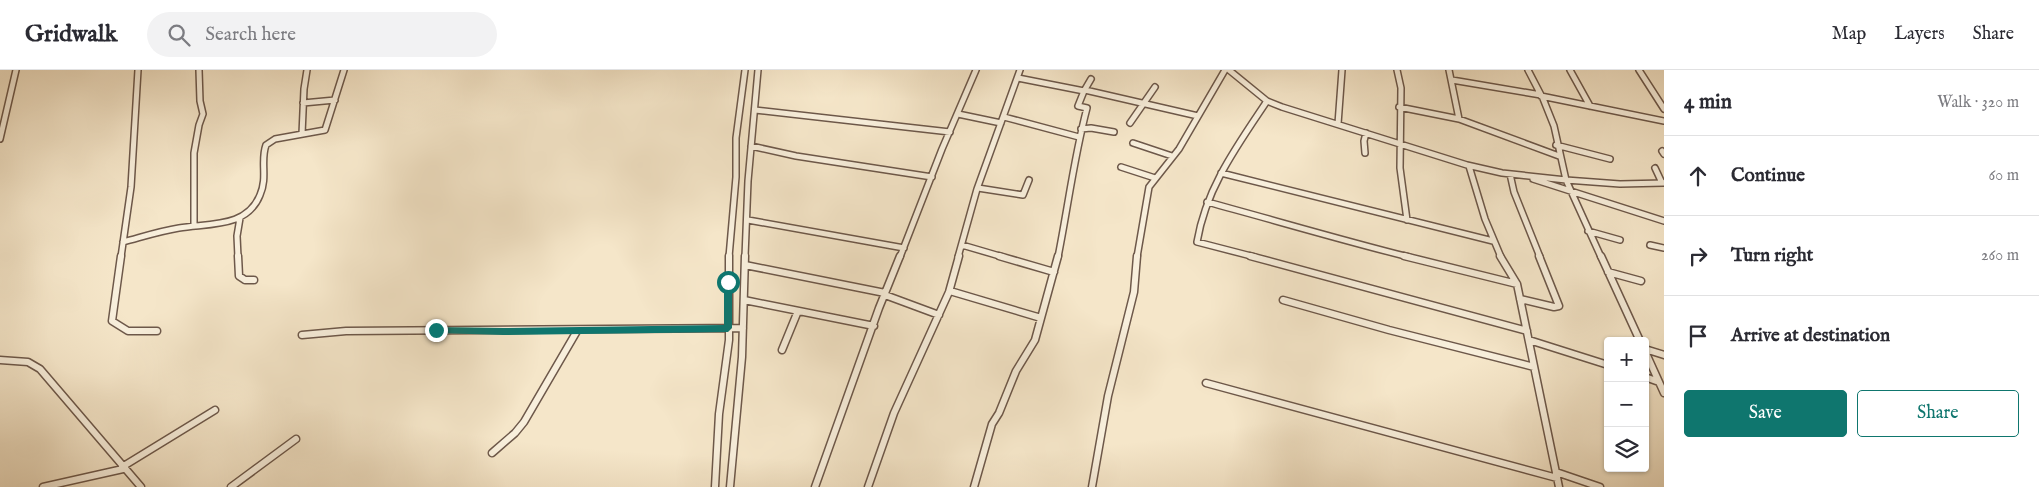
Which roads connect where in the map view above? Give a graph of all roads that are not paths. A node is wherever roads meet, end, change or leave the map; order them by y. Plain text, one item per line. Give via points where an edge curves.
1 (16, 70) edge
2 (138, 70) edge
3 (199, 70) edge
4 (307, 70) edge
5 (344, 70) edge
6 (745, 70) edge
7 (758, 70) edge
8 (976, 70) edge
9 (1020, 70) edge
10 (1225, 70) edge
11 (1240, 70) edge
12 (1342, 70) edge
13 (1397, 70) edge
14 (1449, 70) edge
15 (1528, 70) edge
16 (1570, 70) edge
17 (1639, 70) edge
18 (1232, 71) edge
19 (1018, 78) junction
20 (1091, 79) dead end
21 (1452, 80) junction
22 (1155, 87) dead end
23 (1085, 91) junction
24 (1542, 96) junction
25 (335, 100) junction
26 (1267, 101) junction
27 (1146, 102) junction
28 (303, 103) junction
29 (1590, 106) junction
30 (1399, 107) junction
31 (1664, 109) edge
32 (755, 110) junction
33 (958, 114) junction
34 (1198, 116) junction
35 (1002, 120) junction
36 (1459, 120) junction
37 (1664, 121) edge
38 (1130, 123) dead end
39 (1338, 124) junction
40 (1081, 129) junction
41 (950, 132) junction
42 (1114, 132) dead end
43 (1366, 133) junction
44 (302, 134) junction
45 (1079, 137) junction
46 (0, 139) edge
47 (1133, 144) dead end
48 (1399, 144) junction
49 (1556, 144) junction
50 (752, 146) junction
51 (1365, 153) dead end
52 (1172, 156) junction
53 (1559, 156) junction
54 (1610, 158) dead end
55 (1469, 166) junction
56 (1121, 168) dead end
57 (1654, 168) dead end
58 (1221, 173) junction
59 (1510, 174) junction
60 (1523, 175) junction
61 (932, 177) junction
62 (1155, 178) junction
63 (1029, 180) dead end
64 (1566, 180) junction
65 (1663, 183) edge
66 (978, 188) junction
67 (1572, 192) junction
68 (1207, 202) junction
69 (240, 218) junction
70 (748, 220) junction
71 (1407, 220) junction
72 (1664, 221) edge
73 (194, 226) junction
74 (1588, 231) junction
75 (1620, 240) dead end
76 (1493, 241) junction
77 (123, 242) junction
78 (962, 245) junction
79 (1650, 245) dead end
80 (904, 248) junction
81 (1664, 248) edge
82 (745, 265) junction
83 (1054, 272) junction
84 (1608, 272) junction
85 (254, 280) dead end
86 (1642, 281) dead end
87 (1517, 284) junction
88 (950, 291) junction
89 (885, 294) junction
90 (1520, 299) junction
91 (744, 300) junction
92 (1283, 300) dead end
93 (798, 311) junction
94 (939, 315) junction
95 (1041, 318) junction
96 (874, 326) junction
97 (728, 328) junction
98 (743, 328) junction
99 (576, 330) junction
100 (156, 331) dead end
101 (1527, 331) junction
102 (302, 335) dead end
103 (1638, 337) edge
104 (1529, 340) junction
105 (782, 350) dead end
106 (1649, 351) edge
107 (1664, 354) edge
108 (1649, 359) edge
109 (0, 360) edge
110 (1604, 365) edge
111 (1534, 366) junction
112 (1649, 380) edge
113 (1206, 383) dead end
114 (1661, 385) edge
115 (1664, 393) edge
116 (214, 410) dead end
117 (296, 440) dead end
118 (492, 453) dead end
119 (122, 468) junction
120 (1557, 475) junction
121 (43, 487) edge
122 (141, 487) edge
123 (231, 487) edge
124 (715, 487) edge
125 (730, 487) edge
126 (814, 487) edge
127 (868, 487) edge
128 (974, 487) edge
129 (1092, 487) edge
130 (1559, 487) edge
131 (1600, 487) edge

1 - 46 street
2 - 77 street via 131,187
3 - 73 street via 203,114 198,122 194,158
4 - 28 street
5 - 25 street
6 - 97 street via 736,138
7 - 32 street
8 - 33 street
9 - 19 street
10 - 34 street
11 - 18 street
12 - 39 street
13 - 30 street via 1401,88
14 - 21 street
15 - 24 street
16 - 29 street
17 - 31 street
18 - 26 street
19 - 23 street
19 - 35 street
20 - 23 street
21 - 24 street
21 - 36 street
22 - 27 street
23 - 27 street
23 - 40 street via 1078,106 1087,108
24 - 29 street
24 - 49 street via 1551,112
25 - 28 street
25 - 44 street via 325,130
26 - 39 street
26 - 58 street
27 - 34 street
27 - 38 street
28 - 44 street
29 - 37 street
30 - 36 street
30 - 48 street
32 - 41 street
32 - 50 street
33 - 35 street
33 - 41 street
34 - 52 street
35 - 45 street
35 - 66 street
36 - 53 street
39 - 43 street
40 - 42 street
40 - 45 street
41 - 61 street
43 - 48 street
43 - 51 street
44 - 69 street via 268,142 264,149 262,193
45 - 83 street
47 - 52 street
48 - 55 street
48 - 71 street
49 - 53 street
49 - 54 street
50 - 61 street
50 - 70 street
52 - 62 street
53 - 64 street
55 - 59 street
55 - 76 street
56 - 62 street
57 - 65 street
58 - 68 street
58 - 71 street
59 - 60 street
59 - 90 street via 1514,192 1559,306
60 - 64 street
60 - 67 street
61 - 80 street
62 - 129 street via 1144,205 1134,292 1108,396
63 - 66 street via 1023,195
64 - 65 street
64 - 67 street
66 - 78 street
67 - 72 street
67 - 74 street
68 - 87 street via 1340,240
68 - 101 street via 1198,226 1197,242
69 - 73 street
69 - 85 street via 237,236 239,276
70 - 80 street
70 - 82 street
71 - 76 street
73 - 77 street
74 - 75 street
74 - 84 street
76 - 87 street
77 - 100 street via 112,321 128,331
78 - 83 street
78 - 88 street
79 - 81 street
80 - 89 street
82 - 89 street
82 - 91 street
83 - 95 street
84 - 86 street
84 - 103 street
87 - 90 street
88 - 94 street
88 - 95 street
89 - 94 street
89 - 96 street
90 - 101 street
91 - 93 street
91 - 98 street
92 - 111 street
93 - 96 street
93 - 105 street
94 - 127 street via 894,413
95 - 128 street via 1034,340 992,424
96 - 126 street
97 - 98 street
97 - 99 street
97 - 124 street
98 - 125 street
99 - 102 street via 346,330
99 - 118 street via 524,422
101 - 104 street
104 - 110 street
104 - 111 street
106 - 107 street
108 - 114 street
109 - 119 street via 28,362 40,369
111 - 120 street
112 - 114 street
113 - 120 street
114 - 115 street
116 - 119 street
117 - 123 street
119 - 121 street
119 - 122 street
120 - 130 street
120 - 131 street

